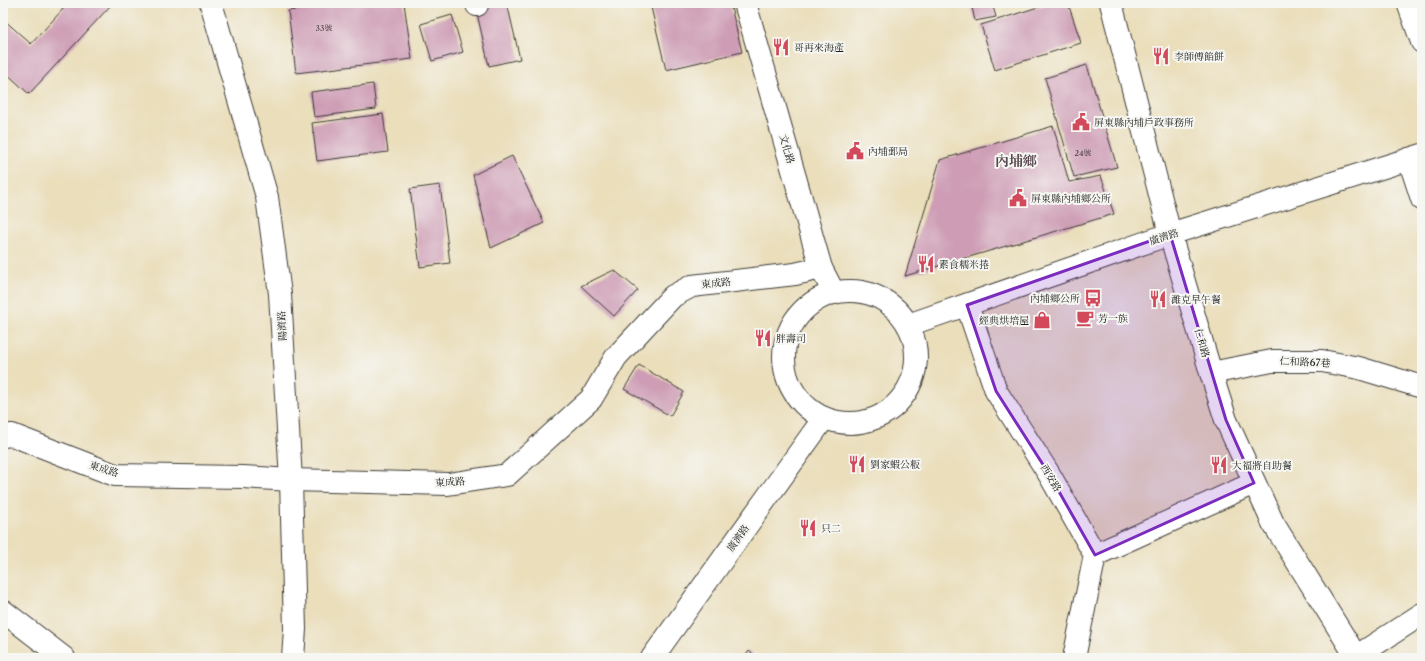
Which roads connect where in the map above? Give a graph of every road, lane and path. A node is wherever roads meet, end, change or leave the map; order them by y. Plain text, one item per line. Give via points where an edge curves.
1 (211, 3) edge
2 (745, 3) edge
3 (1111, 3) edge
4 (1408, 3) edge
5 (1422, 42) edge
6 (1416, 157) edge
7 (1422, 199) edge
8 (1170, 234) junction
9 (821, 268) junction
10 (834, 293) junction
11 (967, 305) junction
12 (908, 325) junction
13 (1210, 373) junction
14 (1422, 387) edge
15 (824, 418) junction
16 (3, 436) edge
17 (291, 480) junction
18 (1254, 484) junction
19 (1095, 555) junction
20 (3, 611) edge
21 (1422, 614) edge
22 (64, 658) edge
23 (293, 658) edge
24 (652, 658) edge
25 (1074, 658) edge
26 (1356, 658) edge

1 - 17 street, 陽濟路 via 267,197 280,294
2 - 9 street, 文化路
3 - 8 street, 仁和路
4 - 5 street
6 - 7 street
6 - 8 street, 廣濟路
8 - 11 street, 廣濟路
8 - 13 street, 仁和路
9 - 10 street, 文化路
9 - 17 street, 東成路 via 795,274 692,286 673,296 616,357 590,399 507,475 448,484
10 - 12 street via 855,291 877,296 895,308
10 - 15 street via 815,301 799,314 789,332 784,352 786,372 794,391 807,407
11 - 12 street, 廣濟路
11 - 19 street, 西安路 via 996,391 1049,474
12 - 15 street via 916,347 915,371 907,392 891,410 870,420 847,423
13 - 14 street, 仁和路67巷 via 1272,361 1322,361 1359,368
13 - 18 street, 仁和路 via 1226,420
15 - 24 street, 廣濟路
16 - 17 street, 東成路 via 12,435 115,475
17 - 23 street, 陽濟路 via 295,629
18 - 19 street
18 - 26 street, 仁和路 via 1272,522
19 - 25 street
20 - 22 street
21 - 26 street

